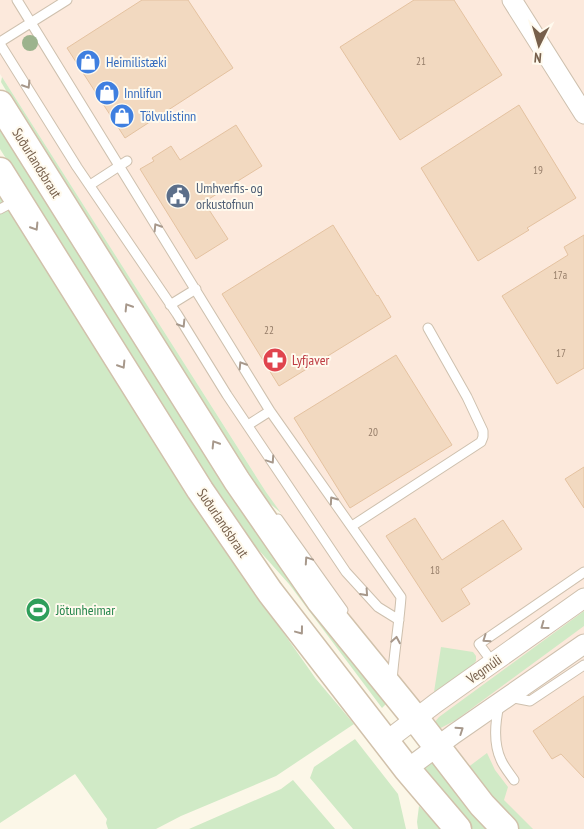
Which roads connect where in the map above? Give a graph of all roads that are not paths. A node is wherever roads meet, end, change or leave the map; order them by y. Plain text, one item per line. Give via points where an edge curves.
1 (17, 0) edge
2 (67, 0) edge
3 (512, 0) edge
4 (31, 22) junction
5 (0, 43) edge
6 (0, 104) edge
7 (584, 114) edge
8 (123, 163) junction
9 (0, 171) edge
10 (90, 185) junction
11 (9, 204) edge
12 (196, 289) junction
13 (170, 305) junction
14 (428, 328) dead end
15 (270, 411) junction
16 (248, 425) junction
17 (264, 508) junction
18 (352, 526) junction
19 (584, 572) edge
20 (584, 598) edge
21 (400, 620) junction
22 (584, 644) edge
23 (369, 661) junction
24 (493, 663) junction
25 (584, 665) edge
26 (392, 689) junction
27 (504, 700) junction
28 (415, 718) junction
29 (385, 742) junction
30 (437, 748) junction
31 (407, 769) junction
32 (514, 780) dead end
33 (457, 828) edge
34 (505, 829) edge

1 - 4 lane
2 - 4 lane
3 - 7 street
4 - 5 lane
4 - 8 lane
5 -> 10 lane
17 -> 6 main road, Suðurlandsbraut
8 - 10 lane
12 -> 8 lane
9 - 11 main road, Suðurlandsbraut
10 - 13 lane
11 -> 29 main road, Suðurlandsbraut via 270,592
12 - 13 lane
15 -> 12 lane
13 -> 16 lane
14 - 18 lane via 467,397 483,437 481,442
15 - 16 lane
18 -> 15 lane
16 -> 21 lane via 346,572 378,607
17 - 23 main road, Suðurlandsbraut via 320,601
23 -> 17 lane, Suðurlandsbraut via 349,620 296,541
18 - 21 lane via 401,597
19 -> 24 lane via 479,644
20 -> 24 street, Vegmúli
26 -> 21 lane
22 - 27 street
23 - 26 main road, Suðurlandsbraut
24 - 28 street, Vegmúli
25 - 27 lane via 530,701
26 - 28 main road, Suðurlandsbraut
30 -> 27 street
27 - 32 lane via 495,728 497,749
28 - 29 street, Vegmúli
28 - 30 main road, Suðurlandsbraut
29 - 31 main road, Suðurlandsbraut
30 - 31 street
30 - 34 main road, Suðurlandsbraut
31 - 33 main road, Suðurlandsbraut

